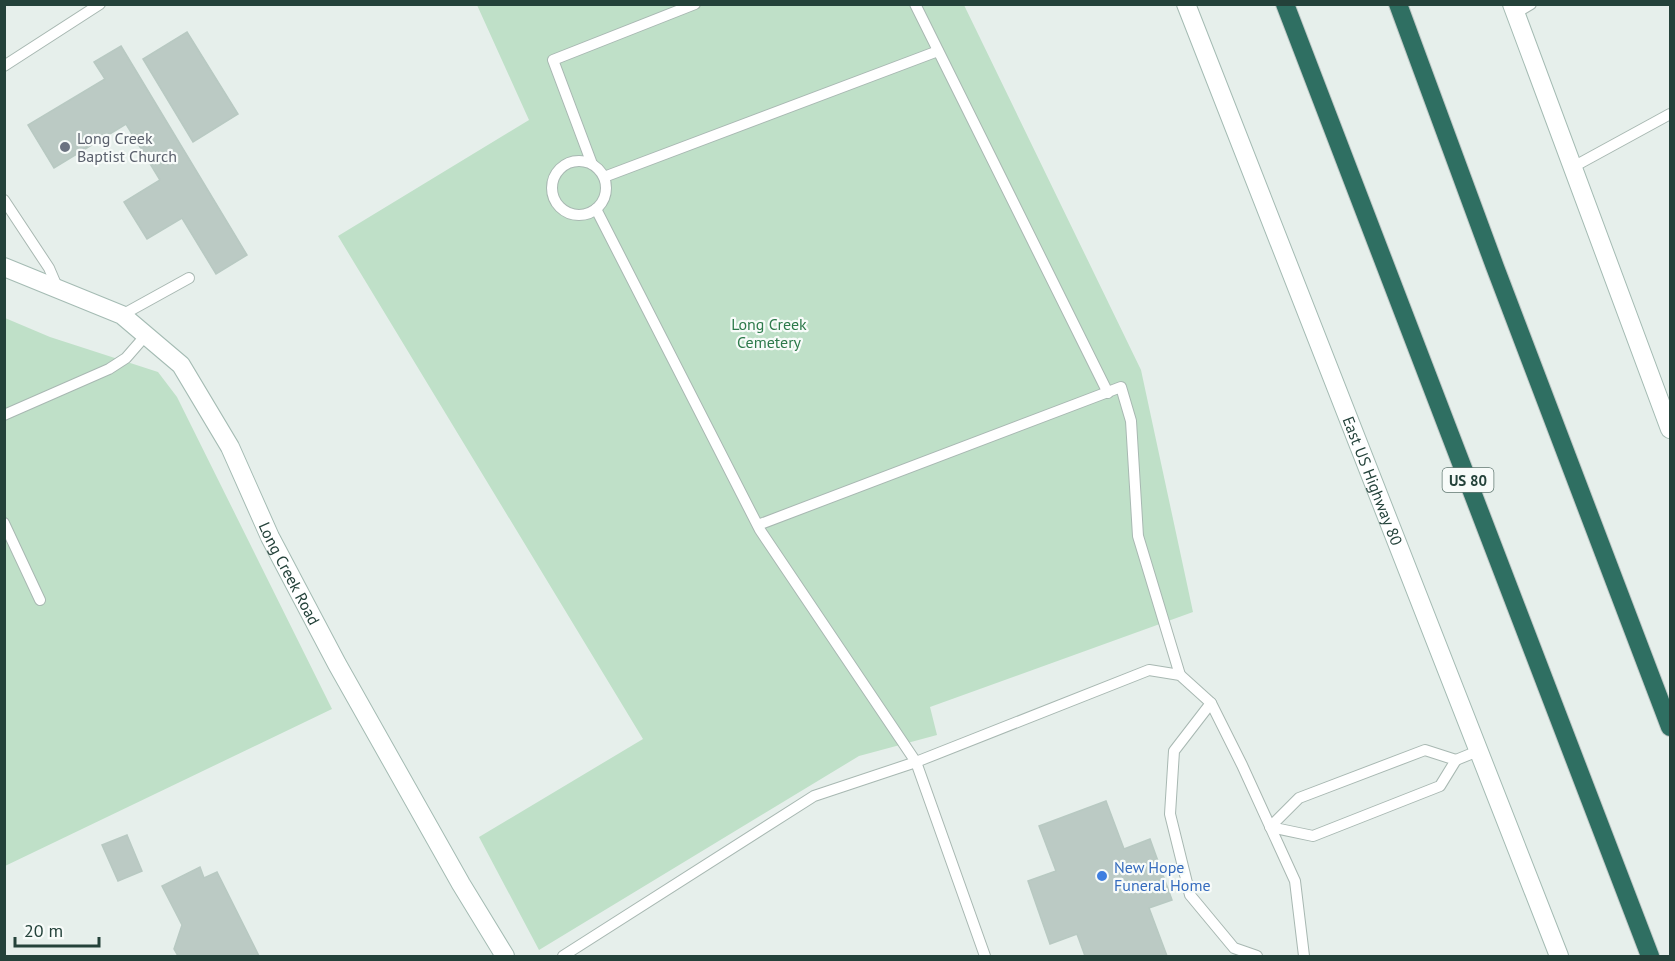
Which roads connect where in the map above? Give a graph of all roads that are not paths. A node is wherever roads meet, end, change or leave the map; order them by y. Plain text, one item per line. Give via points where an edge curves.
1 (100, 4) edge
2 (695, 4) edge
3 (915, 4) edge
4 (1186, 4) edge
5 (1285, 4) edge
6 (1398, 4) edge
7 (1520, 7) edge
8 (938, 51) junction
9 (4, 66) edge
10 (1671, 114) edge
11 (592, 164) junction
12 (1573, 167) junction
13 (604, 177) junction
14 (4, 200) edge
15 (596, 209) junction
16 (4, 267) edge
17 (189, 278) dead end
18 (58, 289) junction
19 (122, 315) junction
20 (146, 335) junction
21 (1108, 393) junction
22 (4, 416) edge
23 (1671, 429) edge
24 (4, 523) edge
25 (758, 525) junction
26 (40, 600) dead end
27 (1180, 675) junction
28 (1211, 703) junction
29 (1671, 727) edge
30 (1478, 751) junction
31 (1456, 760) junction
32 (916, 762) junction
33 (1270, 827) junction
34 (505, 957) edge
35 (563, 957) edge
36 (985, 957) edge
37 (1257, 957) edge
38 (1304, 957) edge
39 (1559, 957) edge
40 (1650, 957) edge

1 - 9 lane
2 - 11 lane via 553,60
3 - 8 lane
4 - 30 main road, East US Highway 80
5 - 40 highway, US 80
6 - 29 highway
7 - 12 main road
8 - 13 lane
8 - 21 lane
10 - 12 lane
11 - 13 lane
11 - 15 lane via 584,160 566,163 552,186 563,209 579,215
12 - 23 main road
13 - 15 lane via 606,194
14 - 18 lane via 50,268
15 - 25 lane
16 - 18 main road, Long Creek Road
17 - 19 lane
18 - 19 main road, Long Creek Road
19 - 20 main road, Long Creek Road
20 - 22 lane via 126,358 109,369
20 - 34 main road, Long Creek Road via 181,365 230,447 270,537 337,664
21 - 25 lane
21 - 27 lane via 1121,387 1131,421 1138,536
24 - 26 lane
25 - 32 lane
27 - 28 lane
27 - 32 lane via 1149,670
28 - 33 lane
28 - 37 lane via 1174,751 1170,814 1190,895 1234,948
30 - 31 lane
30 - 39 main road, East US Highway 80
31 - 33 lane via 1425,750 1299,798
31 - 33 lane via 1440,786 1313,836
32 - 35 lane via 814,796
32 - 36 lane
33 - 38 lane via 1295,881

